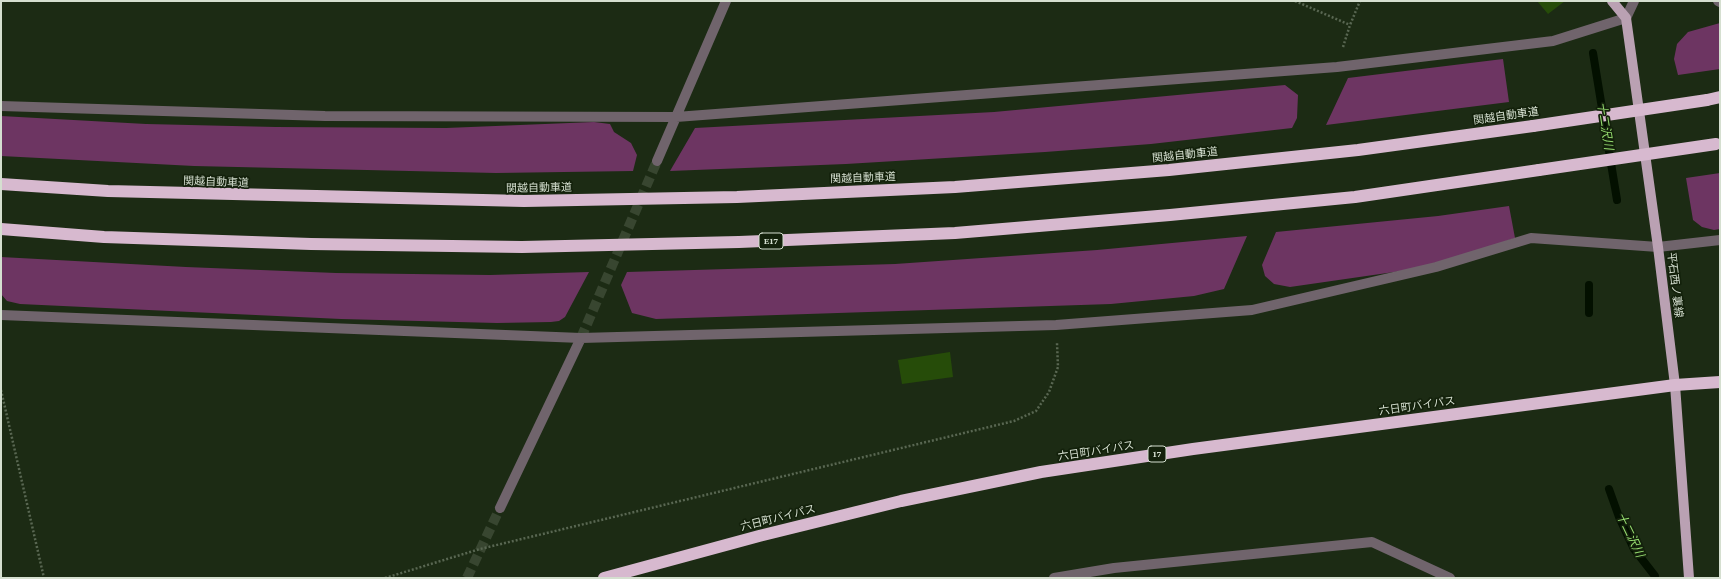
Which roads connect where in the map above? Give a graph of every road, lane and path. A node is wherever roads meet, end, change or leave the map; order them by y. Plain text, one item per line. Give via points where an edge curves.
1 (726, 1) edge
2 (1295, 1) edge
3 (1360, 1) edge
4 (1612, 1) edge
5 (1634, 1) edge
6 (1626, 18) junction
7 (1350, 25) junction
8 (1337, 67) junction
9 (1720, 97) edge
10 (1, 106) edge
11 (676, 117) junction
12 (1718, 144) edge
13 (657, 160) tunnel mouth
14 (1, 184) edge
15 (1, 229) edge
16 (1720, 240) edge
17 (1658, 247) junction
18 (1, 315) edge
19 (1056, 325) junction
20 (581, 338) junction
21 (1720, 382) edge
22 (1675, 385) junction
23 (1, 390) edge
24 (500, 508) tunnel mouth
25 (44, 578) edge
26 (385, 578) edge
27 (604, 578) edge
28 (1054, 578) edge
29 (1450, 578) edge
30 (1689, 578) edge

1 - 11 street
2 - 7 path
3 - 7 path
4 - 6 main road
5 - 6 street
6 - 8 street via 1553,42
6 - 17 main road, 平石西ノ裏線
7 - 8 path
8 - 11 street
9 - 14 highway, 関越自動車道, bridge via 1358,150 1169,170 955,188 737,197 516,201 116,192
10 - 11 street via 325,116
11 - 13 street
12 - 15 highway, E17, bridge via 1355,197 955,232 739,242 522,247 311,244 104,237
16 - 17 street
17 - 19 street via 1531,238 1436,267 1252,310
17 - 22 main road, 平石西ノ裏線
18 - 20 street
19 - 20 street
19 - 26 path via 1058,367 1048,392 1036,411 1014,421 480,549
20 - 24 street
21 - 22 highway, 六日町バイパス / 17
22 - 27 highway, 六日町バイパス / 17 via 1201,448 1041,472 893,503
22 - 30 main road, 平石西ノ裏線
23 - 25 path
28 - 29 street via 1114,568 1372,542

